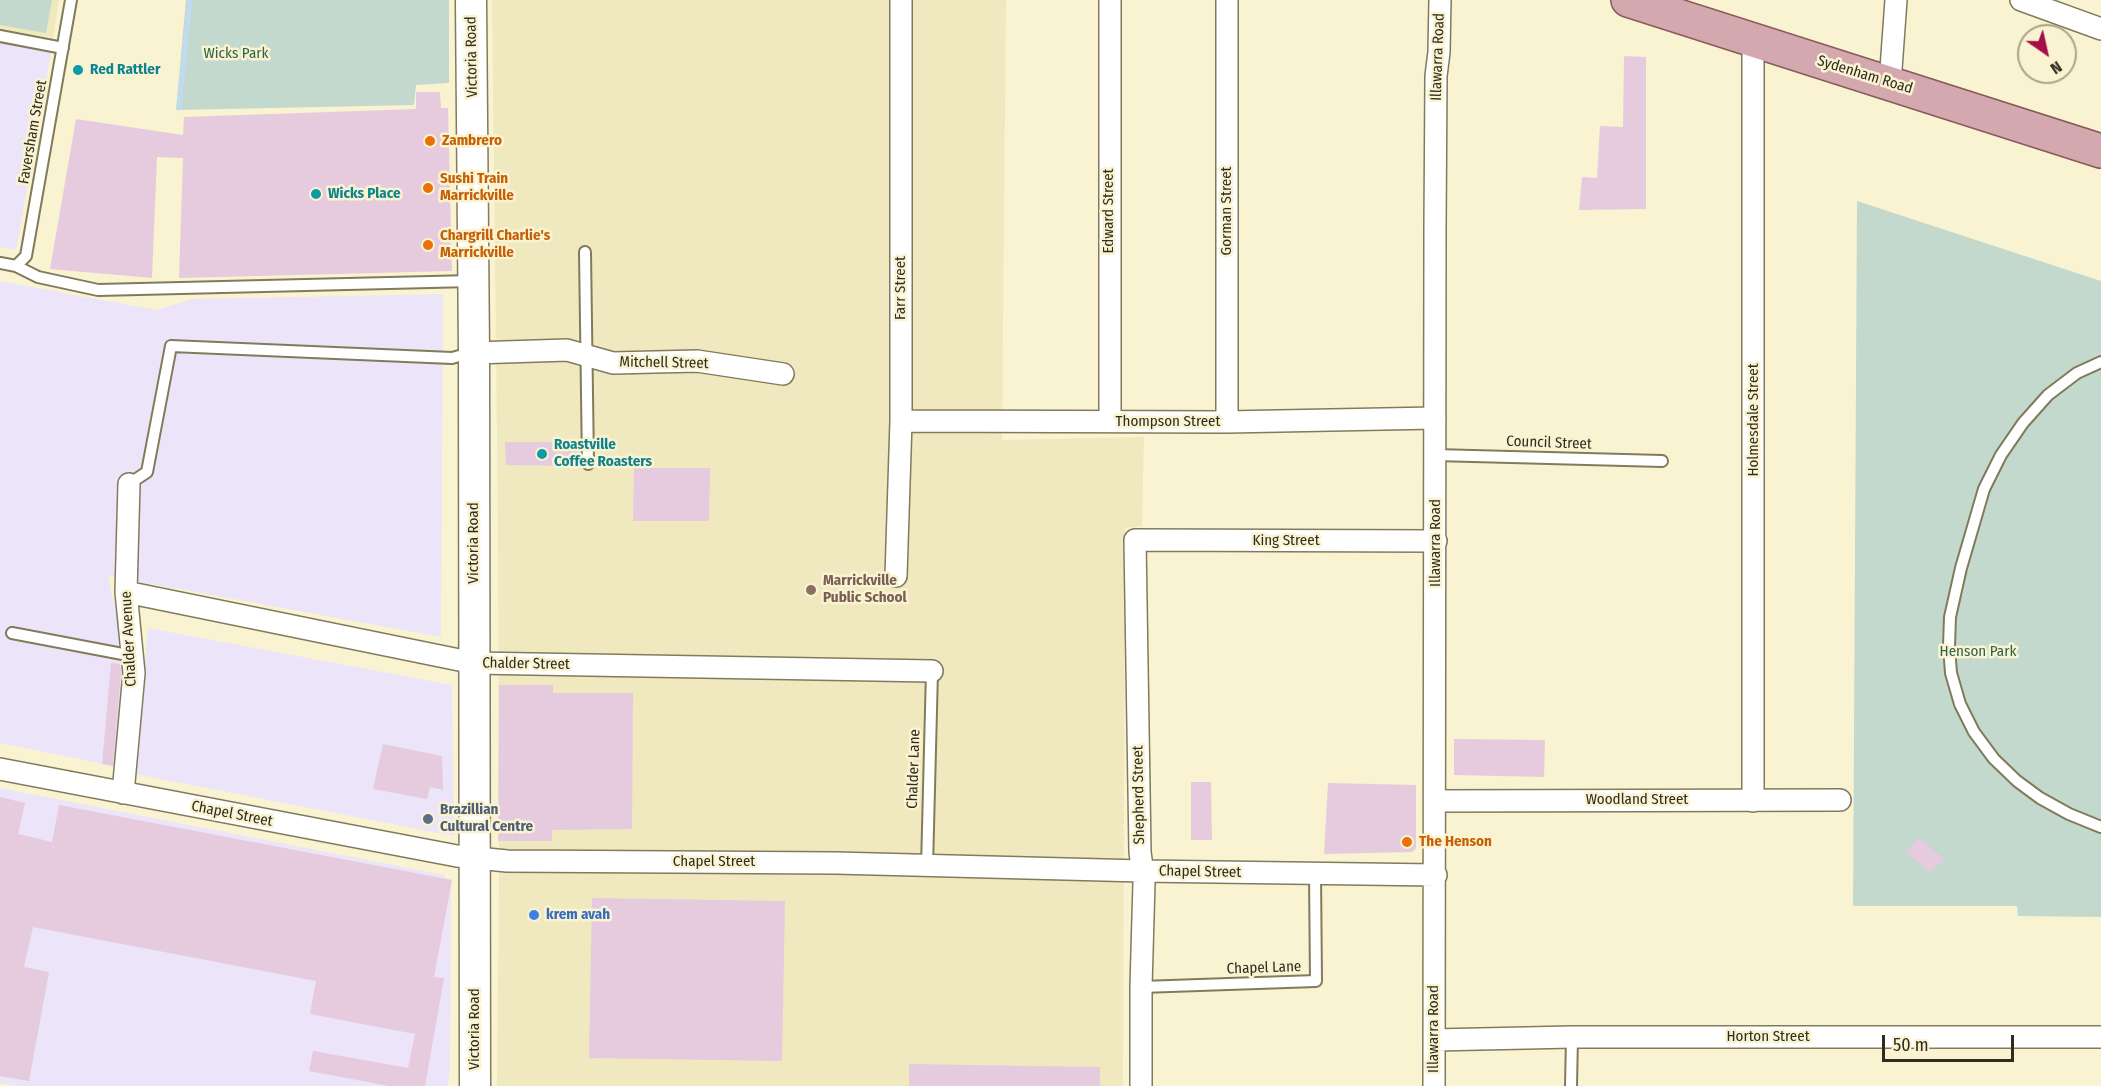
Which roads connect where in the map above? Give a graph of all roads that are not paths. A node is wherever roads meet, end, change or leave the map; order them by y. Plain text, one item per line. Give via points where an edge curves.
1 (71, 0) edge
2 (471, 0) edge
3 (901, 0) edge
4 (1110, 0) edge
5 (1227, 0) edge
6 (1440, 0) edge
7 (1628, 0) edge
8 (1896, 0) edge
9 (2021, 0) edge
10 (1665, 6) edge
11 (2101, 29) edge
12 (0, 36) edge
13 (1753, 40) junction
14 (63, 48) junction
15 (1890, 83) junction
16 (2101, 151) edge
17 (585, 252) dead end
18 (0, 263) edge
19 (16, 266) junction
20 (473, 281) junction
21 (474, 353) junction
22 (585, 357) junction
23 (2101, 362) edge
24 (783, 374) dead end
25 (1435, 418) junction
26 (901, 421) junction
27 (1110, 422) junction
28 (1227, 422) junction
29 (1435, 455) junction
30 (1662, 461) dead end
31 (588, 464) dead end
32 (129, 484) joint
33 (1135, 540) joint
34 (1436, 542) junction
35 (896, 576) dead end
36 (126, 592) junction
37 (12, 633) dead end
38 (133, 656) junction
39 (474, 663) junction
40 (932, 671) joint
41 (0, 769) edge
42 (123, 793) junction
43 (1840, 800) dead end
44 (1435, 801) junction
45 (1753, 801) junction
46 (2101, 827) edge
47 (474, 858) junction
48 (927, 867) junction
49 (1143, 872) junction
50 (1315, 873) junction
51 (1436, 875) junction
52 (1141, 987) junction
53 (1572, 1037) junction
54 (2101, 1037) edge
55 (1434, 1040) junction
56 (475, 1086) edge
57 (1141, 1086) edge
58 (1434, 1086) edge
59 (1571, 1086) edge

1 - 14 lane, Faversham Street
2 - 20 main road, Victoria Road
3 - 26 street, Farr Street
4 - 27 street, Edward Street
5 - 28 street, Gorman Street
6 - 25 street, Illawarra Road
7 - 10 main road, Sydenham Road
8 - 15 street
9 - 11 street
10 - 13 main road, Sydenham Road
12 - 14 lane
13 - 15 main road, Sydenham Road
13 - 45 street, Holmesdale Street
14 - 19 lane, Faversham Street via 26,256
15 - 16 main road, Sydenham Road
17 - 22 lane
18 - 19 lane
19 - 20 lane via 38,277 98,290
20 - 21 main road, Victoria Road
21 - 22 street, Mitchell Street via 567,350
21 - 32 lane via 452,358 171,346 147,472
21 - 39 main road, Victoria Road
22 - 24 street, Mitchell Street via 613,363 697,362
22 - 31 lane
23 - 46 lane via 2077,373 2048,395 2001,455 1984,489 1966,550 1950,616 1949,646 1951,673 1960,704 1994,759 2040,798
25 - 28 street, Thompson Street
25 - 29 street, Illawarra Road
26 - 27 street, Thompson Street
26 - 35 street, Farr Street
27 - 28 street, Thompson Street
29 - 30 lane, Council Street
29 - 34 street, Illawarra Road
32 - 36 street, Chalder Avenue
33 - 34 street, King Street
33 - 49 street, Shepherd Street
34 - 44 street, Illawarra Road
36 - 38 street, Chalder Avenue
36 - 39 street, Chalder Street
37 - 38 lane
38 - 42 street, Chalder Avenue
39 - 40 street, Chalder Street
39 - 47 main road, Victoria Road
40 - 48 lane, Chalder Lane
41 - 42 street, Chapel Street
42 - 47 street, Chapel Street
43 - 45 street, Woodland Street
44 - 45 street, Woodland Street
44 - 51 street, Illawarra Road
47 - 48 street, Chapel Street
47 - 56 main road, Victoria Road
48 - 49 street, Chapel Street
49 - 50 street, Chapel Street
49 - 52 street, Shepherd Street
50 - 51 street, Chapel Street
50 - 52 lane, Chapel Lane via 1316,981
51 - 55 street, Illawarra Road
52 - 57 street, Shepherd Street
53 - 54 street, Horton Street
53 - 55 street, Horton Street
53 - 59 lane
55 - 58 street, Illawarra Road

